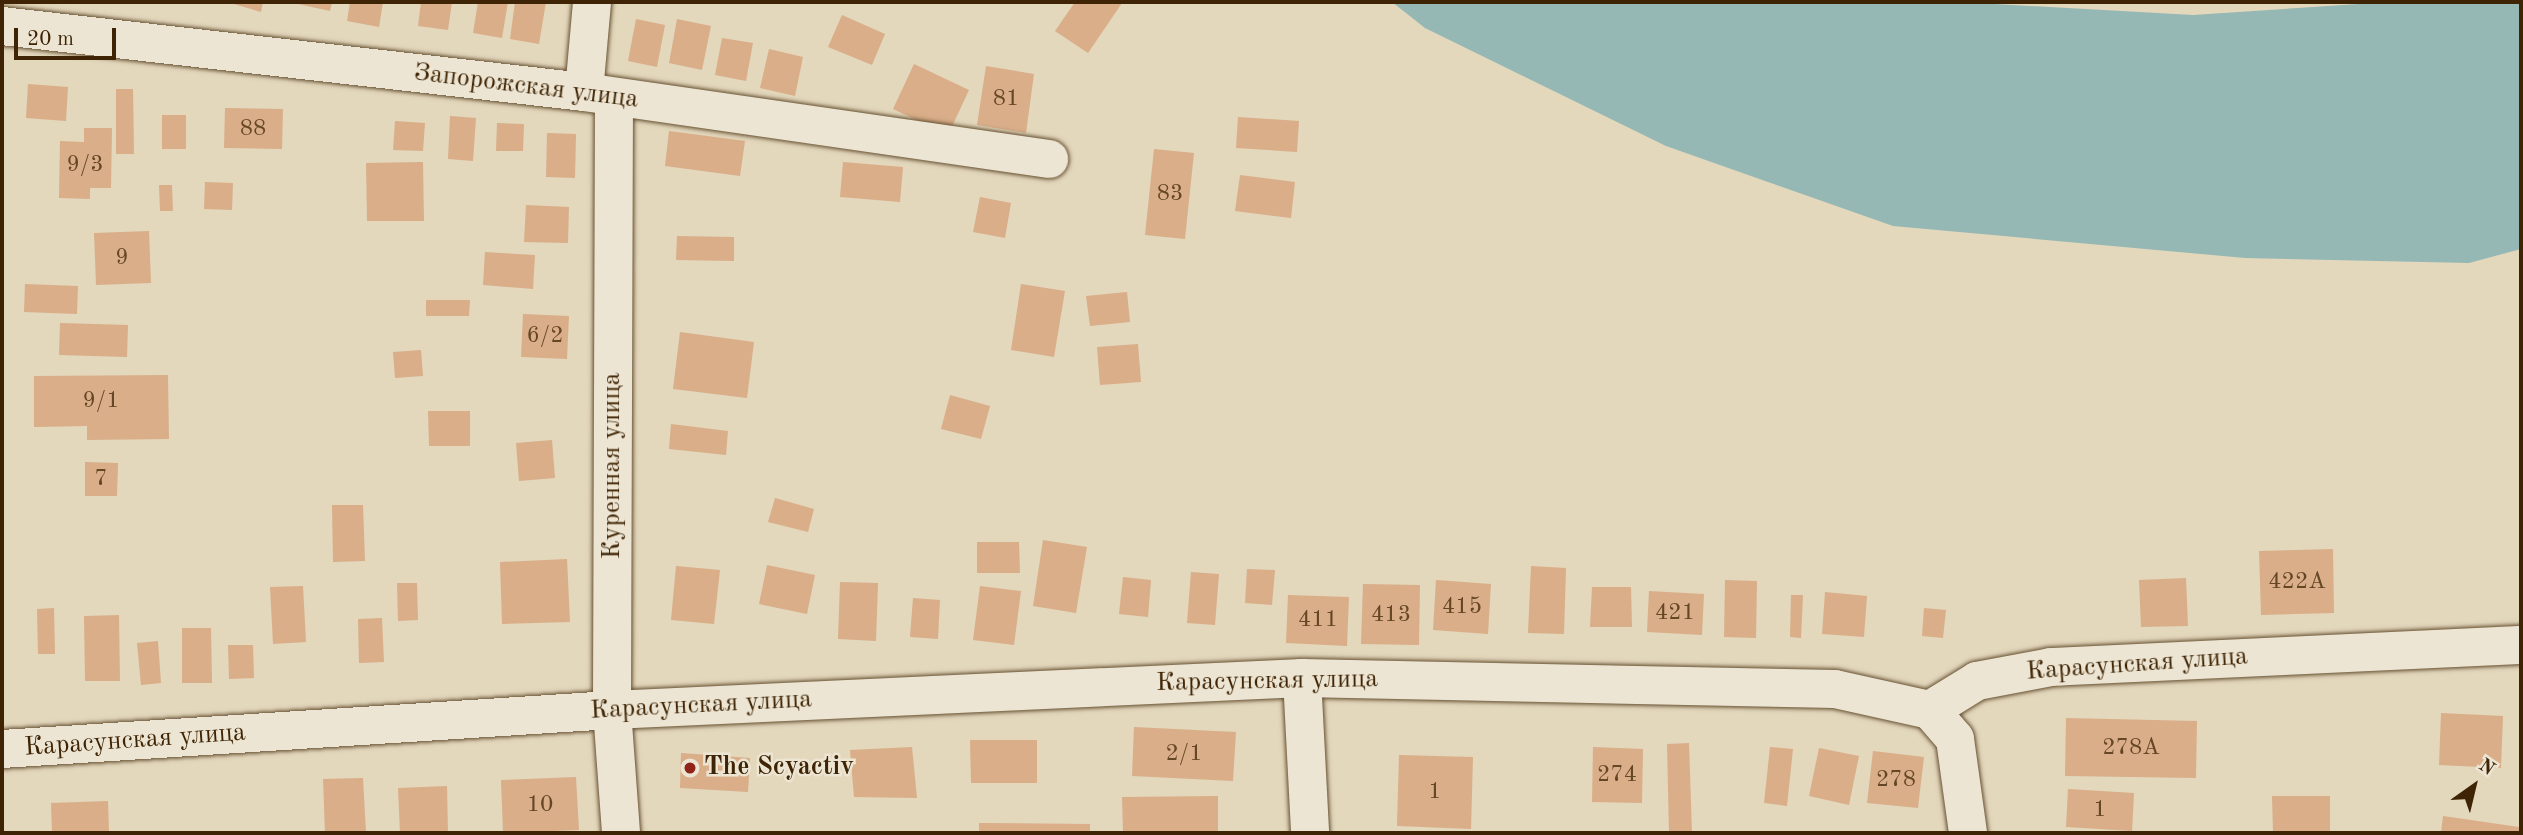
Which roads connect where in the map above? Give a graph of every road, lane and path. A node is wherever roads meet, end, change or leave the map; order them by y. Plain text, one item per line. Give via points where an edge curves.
1 (592, 2) edge
2 (2, 26) edge
3 (599, 95) junction
4 (1049, 159) dead end
5 (2521, 645) edge
6 (1302, 678) junction
7 (612, 710) junction
8 (1930, 710) junction
9 (2, 749) edge
10 (621, 833) edge
11 (1310, 833) edge
12 (1968, 833) edge

1 - 3 street, Куренная улица
2 - 3 street, Запорожская улица
3 - 4 street, Запорожская улица
3 - 7 street, Куренная улица
5 - 8 street, Карасунская улица via 2051,667 1977,681
6 - 7 street, Карасунская улица
6 - 8 street, Карасунская улица via 1835,689
6 - 11 street
7 - 9 street, Карасунская улица
7 - 10 street, Куренная улица
8 - 12 street via 1955,738

